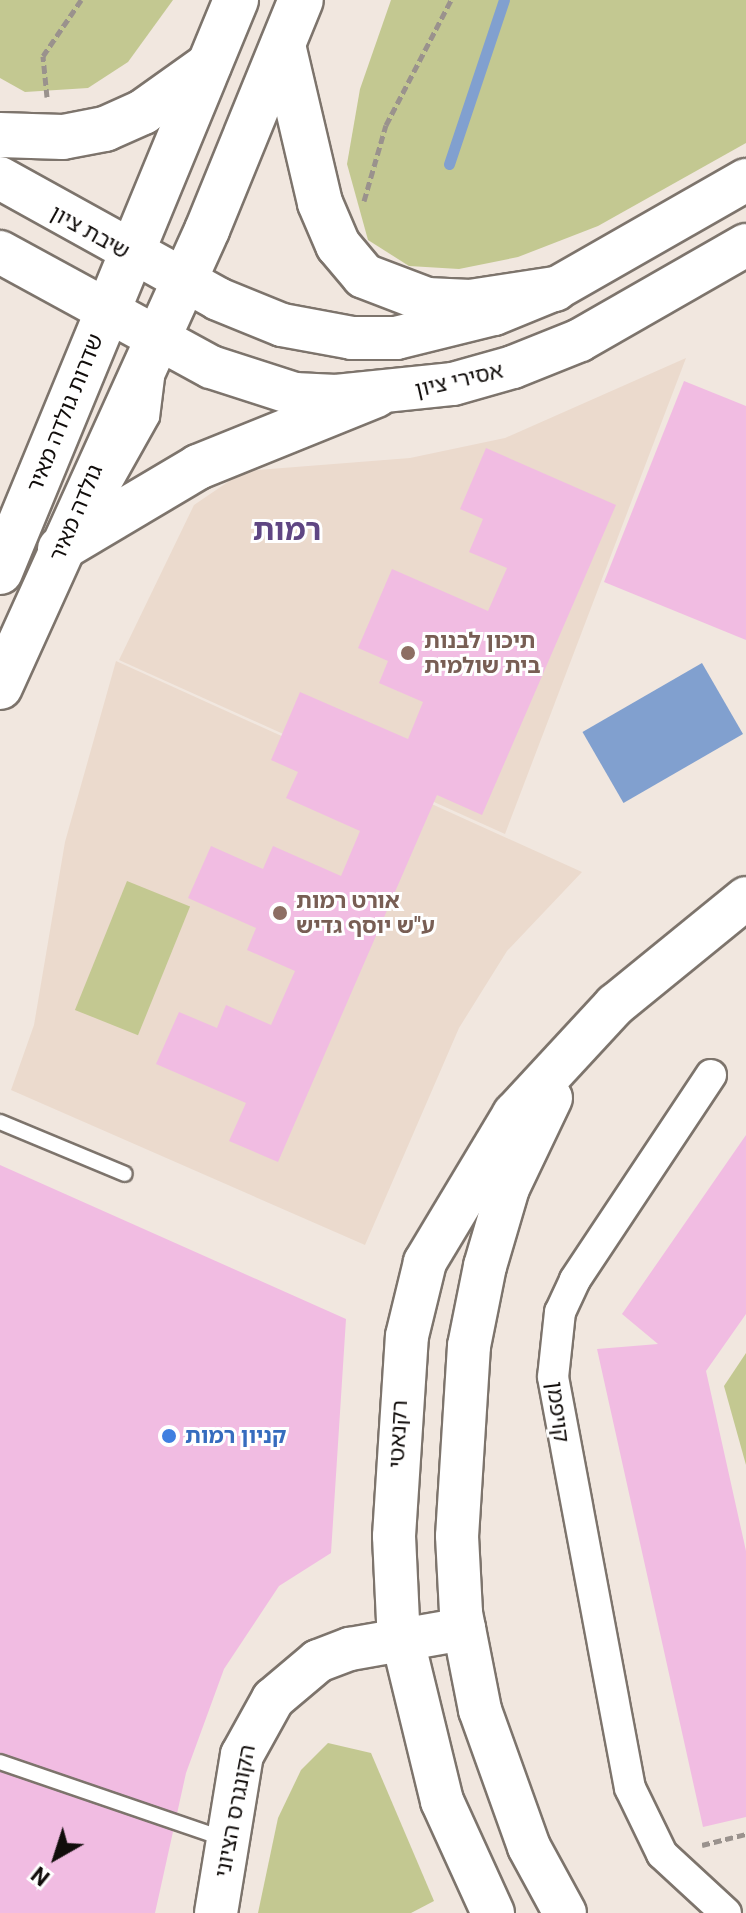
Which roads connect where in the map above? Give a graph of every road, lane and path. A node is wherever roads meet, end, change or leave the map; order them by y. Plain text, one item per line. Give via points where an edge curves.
1 (81, 0) edge
2 (236, 0) edge
3 (301, 0) edge
4 (451, 0) edge
5 (283, 45) junction
6 (211, 63) junction
7 (0, 135) edge
8 (51, 138) junction
9 (0, 178) edge
10 (746, 180) edge
11 (746, 245) edge
12 (0, 252) edge
13 (131, 255) junction
14 (347, 259) junction
15 (183, 281) junction
16 (555, 289) junction
17 (106, 314) junction
18 (153, 339) junction
19 (376, 395) junction
20 (60, 549) junction
21 (0, 572) edge
22 (0, 687) edge
23 (746, 898) edge
24 (615, 1005) junction
25 (711, 1075) dead end
26 (0, 1122) edge
27 (125, 1174) dead end
28 (464, 1629) junction
29 (401, 1637) junction
30 (0, 1762) edge
31 (229, 1841) junction
32 (216, 1908) edge
33 (493, 1913) edge
34 (565, 1913) edge
35 (726, 1913) edge

1 - 8 path via 43,56
2 - 6 main road
3 - 5 main road
4 - 14 path via 386,125
5 - 14 main road via 311,176
5 - 15 main road
6 - 8 main road via 143,112 105,129
6 - 13 main road
7 - 8 main road
9 - 13 street, שיבת ציון
10 - 16 street
11 - 19 street, אסירי ציון via 580,340 453,384
12 - 17 street
13 - 15 street, שיבת ציון
13 - 17 main road, שדרות גולדה מאיר
14 - 16 main road via 393,291 427,300 470,302
15 - 16 street via 282,325 352,338 440,330
15 - 18 main road
17 - 18 street
17 - 21 main road, שדרות גולדה מאיר
18 - 19 street, אסירי ציון via 295,394
18 - 20 main road, גולדה מאיר
19 - 20 main road via 198,467
20 - 22 main road, גולדה מאיר
23 - 24 street, רקנאטי
24 - 28 street, רקנאטי via 575,1054 538,1123 508,1188 485,1266 461,1425 457,1536
24 - 29 street, רקנאטי via 514,1114 425,1262 407,1336 398,1420 394,1536
25 - 35 street, קויפמן via 601,1235 560,1312 553,1344 558,1426 630,1788 662,1854
26 - 27 lane
28 - 29 street, הקונגרס הציוני
28 - 34 street, רקנאטי via 502,1780
29 - 31 street, הקונגרס הציוני via 318,1661 273,1699 242,1755
29 - 33 street, רקנאטי via 442,1801
30 - 31 lane
31 - 32 street, הקונגרס הציוני

